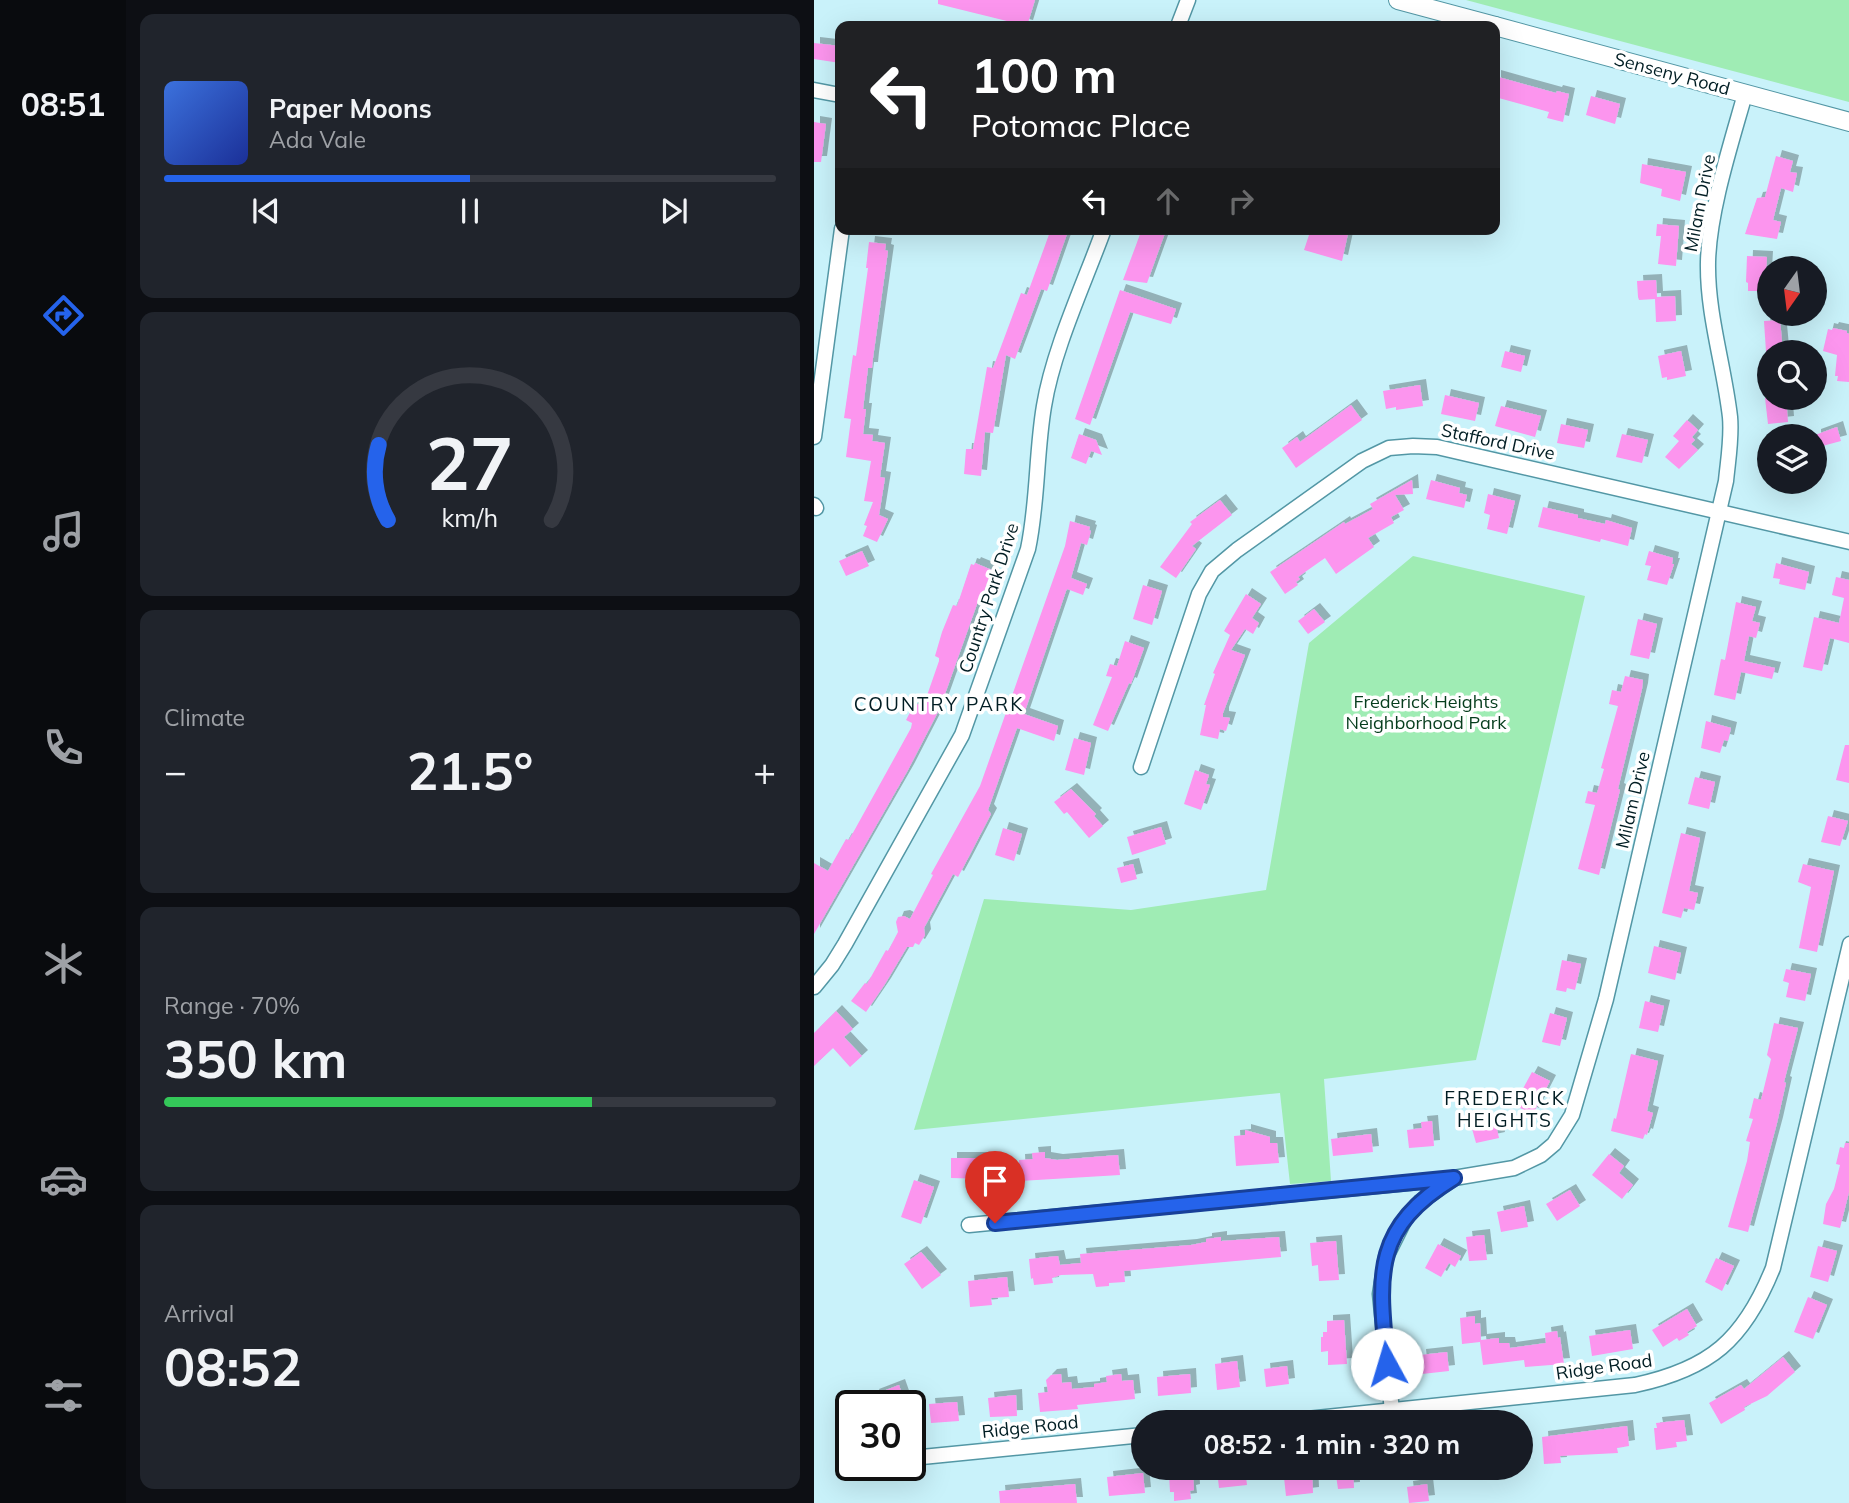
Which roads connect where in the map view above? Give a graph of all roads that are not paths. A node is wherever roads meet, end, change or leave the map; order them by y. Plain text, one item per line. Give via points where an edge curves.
1 (1188, 0) edge
2 (1398, 0) edge
3 (1180, 21) edge
4 (1476, 21) edge
5 (1500, 27) edge
6 (814, 90) edge
7 (835, 94) edge
8 (1745, 94) junction
9 (1849, 122) edge
10 (841, 235) edge
11 (1102, 235) edge
12 (814, 437) edge
13 (1719, 513) junction
14 (1849, 542) edge
15 (1141, 767) dead end
16 (1849, 944) edge
17 (814, 986) edge
18 (1454, 1178) junction
19 (969, 1225) dead end
20 (1392, 1410) joint
21 (1131, 1436) edge
22 (926, 1457) edge

1 - 3 street
2 - 4 main road, Senseny Road
5 - 8 main road, Senseny Road
6 - 7 street
8 - 9 main road, Senseny Road
8 - 13 street, Milam Drive via 1723,174 1708,261 1730,420
10 - 12 street
11 - 17 street, Country Park Drive via 1052,371 1042,417 1028,549 968,721 845,944
13 - 14 street, Stafford Drive
13 - 15 street, Stafford Drive via 1437,447 1389,448 1342,474 1212,571 1199,594
13 - 18 street, Milam Drive via 1606,999 1572,1115 1554,1144 1530,1162
16 - 20 street, Ridge Road via 1773,1268 1752,1312 1720,1349 1685,1371 1635,1385
18 - 19 street
18 - 20 street, Milam Drive via 1405,1219 1386,1258 1380,1294
21 - 22 street, Ridge Road

